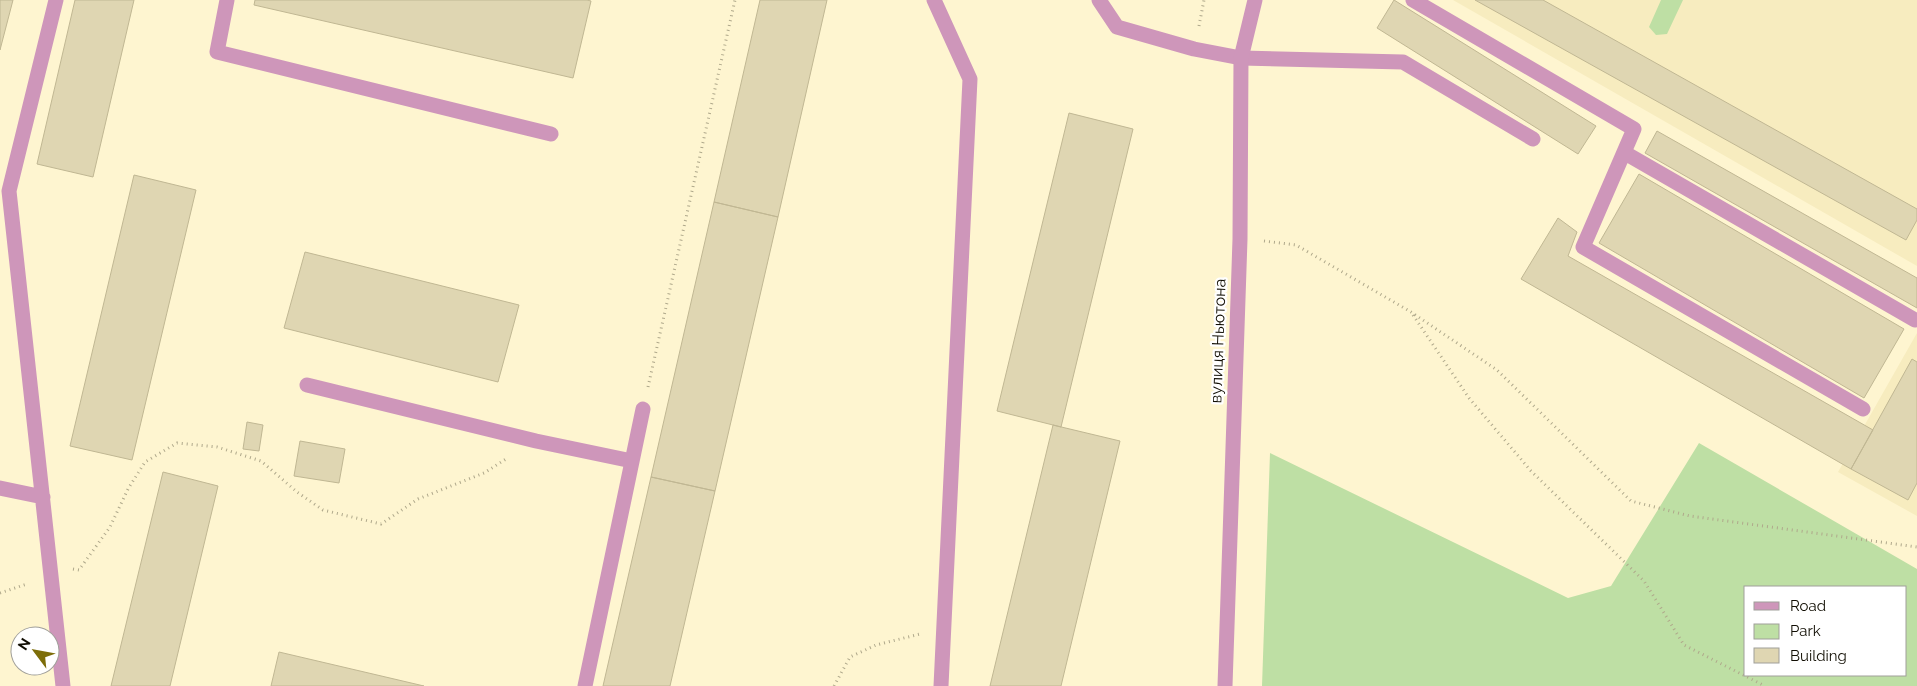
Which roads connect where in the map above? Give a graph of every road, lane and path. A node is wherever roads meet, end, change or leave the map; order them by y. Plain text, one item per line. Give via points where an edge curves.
1 (56, 0) edge
2 (227, 0) edge
3 (735, 0) edge
4 (934, 0) edge
5 (1099, 0) edge
6 (1255, 0) edge
7 (1413, 0) edge
8 (1241, 58) junction
9 (551, 134) dead end
10 (1533, 139) dead end
11 (1625, 153) junction
12 (1240, 239) junction
13 (1411, 312) junction
14 (1915, 320) dead end
15 (307, 385) dead end
16 (1862, 409) dead end
17 (643, 410) joint
18 (536, 441) junction
19 (632, 461) junction
20 (0, 488) edge
21 (43, 497) junction
22 (1917, 547) edge
23 (50, 568) junction
24 (0, 593) edge
25 (943, 616) junction
26 (1744, 676) edge
27 (1745, 676) edge
28 (64, 686) edge
29 (585, 686) edge
30 (834, 686) edge
31 (941, 686) edge
32 (1225, 686) edge
33 (1765, 686) edge

1 - 21 street via 9,191
2 - 9 street via 217,52
3 - 17 path
4 - 25 street via 970,79
5 - 8 street via 1117,27 1194,49
6 - 8 street, вулиця Ньютона
7 - 11 street via 1634,129
8 - 10 street via 1403,62
8 - 12 street, вулиця Ньютона
11 - 14 street
11 - 16 street via 1583,247
12 - 13 path via 1296,245
12 - 32 street, вулиця Ньютона
13 - 22 path via 1497,370 1631,501 1690,516
13 - 26 path via 1469,398 1531,471 1644,581 1684,646
15 - 18 street
17 - 19 street
18 - 19 street
18 - 23 path via 484,473 418,499 381,524 323,510 261,461 217,447 177,443 145,462 110,527 79,570
19 - 29 street
20 - 21 street
21 - 23 street
23 - 24 path via 29,584
23 - 28 street
25 - 30 path via 925,633 876,645 850,657
25 - 31 street
27 - 33 path

